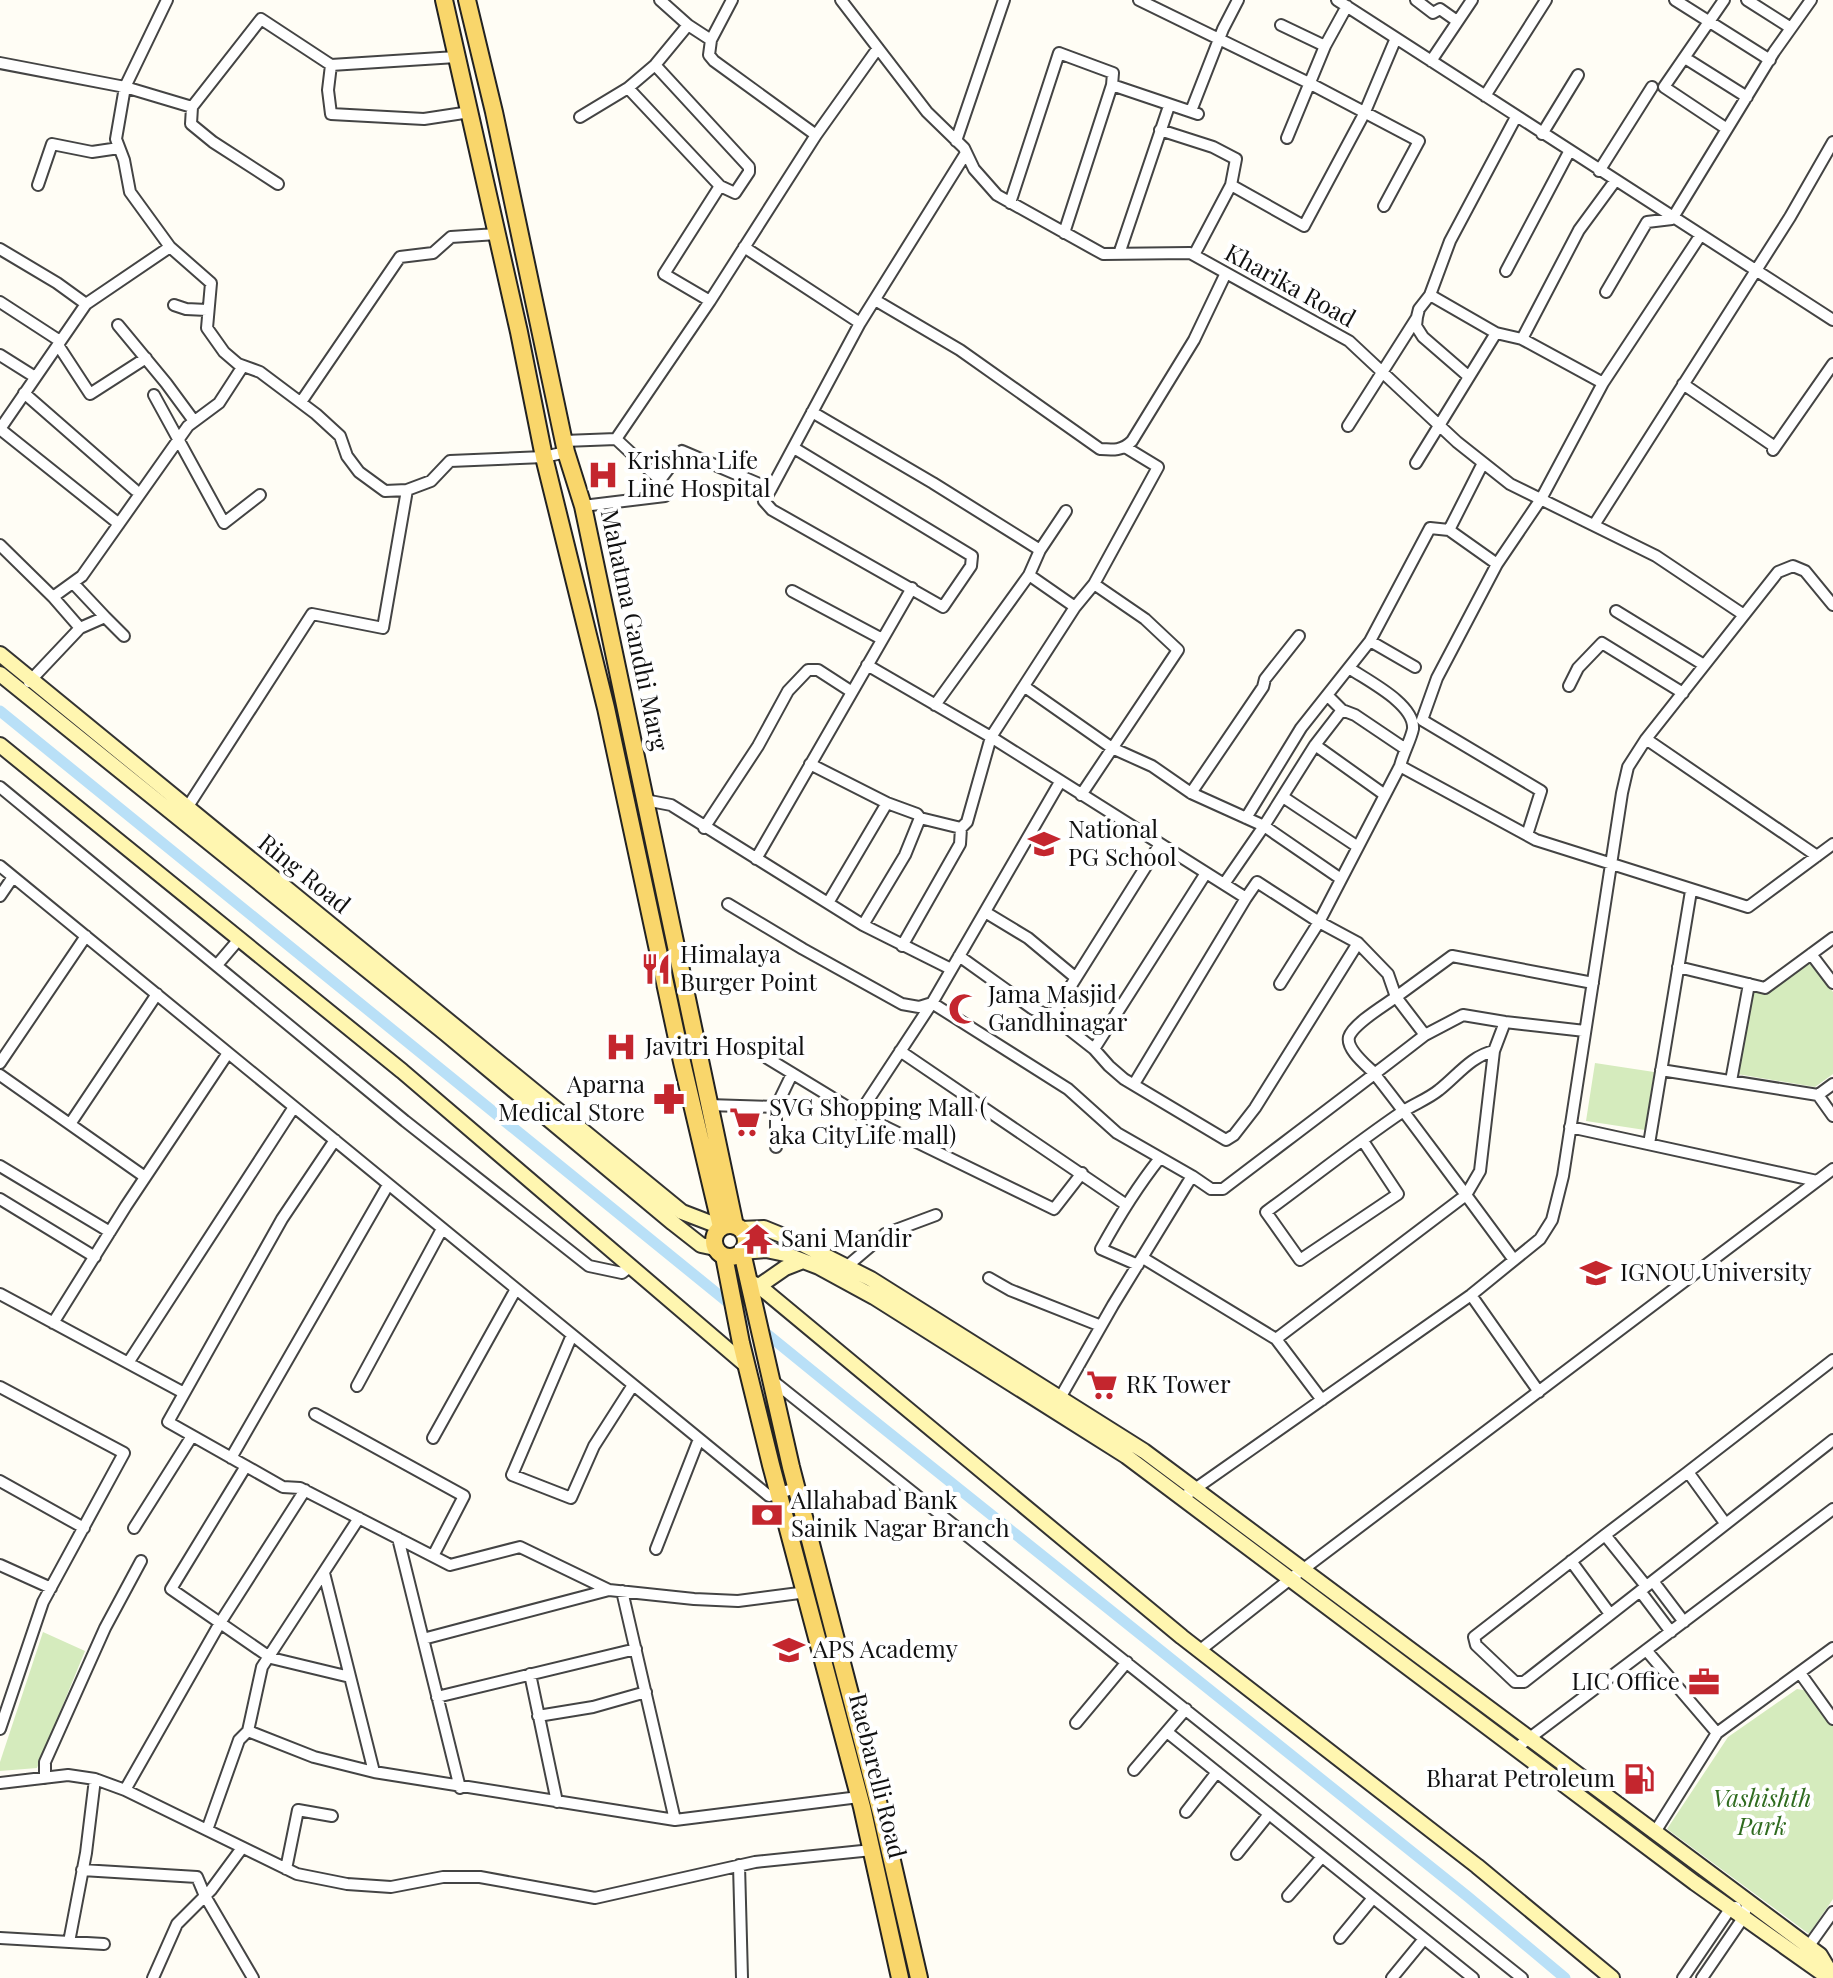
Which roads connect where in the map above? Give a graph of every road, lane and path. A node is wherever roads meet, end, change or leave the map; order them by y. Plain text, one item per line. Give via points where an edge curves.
1 (167, 0) edge
2 (444, 0) edge
3 (467, 0) edge
4 (660, 0) edge
5 (732, 0) edge
6 (841, 0) edge
7 (1004, 0) edge
8 (1139, 0) edge
9 (1238, 0) edge
10 (1416, 0) edge
11 (1472, 0) edge
12 (1546, 0) edge
13 (1675, 0) edge
14 (1724, 0) edge
15 (1747, 0) edge
16 (1811, 0) edge
17 (1342, 3) edge
18 (1457, 21) junction
19 (1710, 23) junction
20 (688, 25) junction
21 (1281, 25) dead end
22 (1791, 28) junction
23 (1396, 38) junction
24 (1219, 39) junction
25 (711, 40) junction
26 (1325, 46) junction
27 (878, 48) junction
28 (456, 57) junction
29 (1685, 58) junction
30 (1770, 60) junction
31 (1431, 61) junction
32 (0, 63) edge
33 (331, 65) junction
34 (655, 65) junction
35 (1578, 75) dead end
36 (1309, 83) junction
37 (1112, 85) junction
38 (125, 87) junction
39 (1652, 87) dead end
40 (628, 88) junction
41 (1485, 96) junction
42 (1747, 97) junction
43 (1169, 106) junction
44 (192, 107) junction
45 (470, 112) junction
46 (1364, 114) junction
47 (580, 117) dead end
48 (1516, 117) junction
49 (1727, 129) junction
50 (1160, 130) junction
51 (1542, 134) junction
52 (816, 135) junction
53 (1287, 138) dead end
54 (956, 141) junction
55 (1833, 142) edge
56 (119, 148) junction
57 (1569, 152) junction
58 (966, 153) junction
59 (1599, 171) junction
60 (1615, 181) junction
61 (278, 184) dead end
62 (38, 185) dead end
63 (1231, 185) junction
64 (720, 186) junction
65 (1010, 203) junction
66 (1384, 206) dead end
67 (1672, 219) junction
68 (1064, 233) junction
69 (497, 234) junction
70 (1700, 236) junction
71 (170, 247) junction
72 (744, 247) junction
73 (0, 249) edge
74 (1119, 254) junction
75 (1194, 255) junction
76 (1506, 271) dead end
77 (1755, 271) junction
78 (1226, 273) junction
79 (1606, 292) dead end
80 (1430, 295) junction
81 (875, 300) junction
82 (710, 301) junction
83 (0, 302) edge
84 (86, 304) junction
85 (174, 305) dead end
86 (207, 310) junction
87 (1417, 317) junction
88 (1833, 320) edge
89 (860, 323) junction
90 (118, 325) dead end
91 (1496, 333) junction
92 (1522, 339) junction
93 (59, 343) junction
94 (0, 355) edge
95 (146, 358) junction
96 (1833, 364) edge
97 (243, 366) junction
98 (1380, 372) junction
99 (1468, 376) junction
100 (35, 377) junction
101 (1603, 383) junction
102 (1683, 384) junction
103 (24, 393) junction
104 (154, 395) dead end
105 (301, 402) junction
106 (812, 412) junction
107 (194, 421) junction
108 (1439, 425) junction
109 (1348, 426) dead end
110 (0, 429) edge
111 (616, 439) junction
112 (177, 441) junction
113 (565, 447) junction
114 (1125, 447) junction
115 (794, 448) junction
116 (544, 457) junction
117 (1416, 463) dead end
118 (1483, 463) junction
119 (660, 480) junction
120 (771, 489) junction
121 (135, 490) dead end
122 (407, 490) junction
123 (260, 495) dead end
124 (1541, 499) junction
125 (583, 506) junction
126 (1066, 511) dead end
127 (119, 524) junction
128 (1594, 525) junction
129 (1449, 530) junction
130 (0, 545) edge
131 (1040, 550) junction
132 (1497, 564) junction
133 (1029, 575) junction
134 (73, 583) junction
135 (1094, 584) junction
136 (912, 588) junction
137 (792, 591) dead end
138 (53, 597) junction
139 (1833, 605) edge
140 (1075, 607) junction
141 (1616, 611) dead end
142 (1744, 615) junction
143 (105, 617) junction
144 (80, 628) junction
145 (124, 636) dead end
146 (1299, 636) dead end
147 (882, 639) junction
148 (1370, 641) junction
149 (0, 654) edge
150 (867, 665) junction
151 (1704, 665) junction
152 (1415, 667) dead end
153 (1349, 668) junction
154 (0, 674) edge
155 (27, 686) junction
156 (1569, 686) dead end
157 (1025, 687) junction
158 (852, 692) junction
159 (1683, 693) junction
160 (1328, 696) junction
161 (935, 705) junction
162 (1342, 710) junction
163 (991, 737) junction
164 (1646, 739) junction
165 (0, 745) edge
166 (1315, 745) junction
167 (1112, 748) junction
168 (1404, 748) junction
169 (810, 764) junction
170 (1400, 766) junction
171 (1060, 782) junction
172 (0, 787) edge
173 (1191, 793) junction
174 (1081, 795) junction
175 (1385, 795) junction
176 (1283, 797) junction
177 (645, 800) junction
178 (887, 803) junction
179 (184, 813) junction
180 (920, 818) junction
181 (1246, 818) junction
182 (1264, 826) junction
183 (704, 828) junction
184 (961, 828) junction
185 (1527, 835) junction
186 (1160, 844) junction
187 (1833, 844) edge
188 (1358, 847) junction
189 (1817, 856) junction
190 (756, 859) junction
191 (1611, 862) junction
192 (0, 866) edge
193 (1206, 873) junction
194 (13, 877) junction
195 (1341, 879) junction
196 (1224, 884) junction
197 (1691, 891) junction
198 (0, 896) edge
199 (1246, 898) junction
200 (828, 903) junction
201 (728, 904) dead end
202 (985, 912) junction
203 (1319, 922) junction
204 (863, 925) junction
205 (86, 936) junction
206 (240, 938) junction
207 (1833, 938) edge
208 (1358, 943) junction
209 (902, 946) junction
210 (1811, 954) junction
211 (959, 956) junction
212 (217, 965) junction
213 (1678, 967) junction
214 (951, 969) junction
215 (1076, 978) junction
216 (1593, 983) junction
217 (1833, 983) edge
218 (1280, 984) dead end
219 (1749, 984) junction
220 (157, 994) junction
221 (1396, 997) junction
222 (932, 1003) junction
223 (1052, 1016) junction
224 (1505, 1022) junction
225 (1585, 1031) junction
226 (1425, 1035) junction
227 (1094, 1049) junction
228 (900, 1051) junction
229 (1494, 1051) junction
230 (228, 1053) junction
231 (767, 1058) dead end
232 (0, 1063) edge
233 (1661, 1070) junction
234 (792, 1074) junction
235 (1374, 1074) junction
236 (0, 1075) edge
237 (1731, 1081) junction
238 (1134, 1084) junction
239 (1833, 1084) edge
240 (1818, 1095) junction
241 (708, 1105) junction
242 (294, 1107) junction
243 (776, 1107) junction
244 (1403, 1112) junction
245 (859, 1114) junction
246 (1833, 1116) edge
247 (70, 1124) junction
248 (1570, 1127) junction
249 (335, 1140) junction
250 (1363, 1141) junction
251 (1649, 1144) junction
252 (776, 1147) dead end
253 (1160, 1158) junction
254 (0, 1166) edge
255 (1833, 1169) edge
256 (1082, 1173) junction
257 (1192, 1176) junction
258 (145, 1177) junction
259 (1817, 1181) junction
260 (388, 1185) junction
261 (1466, 1195) junction
262 (0, 1199) edge
263 (1125, 1204) junction
264 (936, 1215) dead end
265 (732, 1227) junction
266 (442, 1229) junction
267 (110, 1232) junction
268 (719, 1252) junction
269 (742, 1252) junction
270 (95, 1257) junction
271 (1514, 1260) junction
272 (803, 1261) junction
273 (1140, 1262) junction
274 (631, 1266) junction
275 (846, 1267) junction
276 (989, 1278) dead end
277 (753, 1283) junction
278 (516, 1289) junction
279 (0, 1294) edge
280 (1471, 1295) junction
281 (53, 1323) junction
282 (1101, 1326) junction
283 (572, 1335) junction
284 (1276, 1339) junction
285 (1833, 1360) edge
286 (128, 1363) junction
287 (747, 1366) junction
288 (771, 1379) junction
289 (633, 1385) junction
290 (357, 1386) dead end
291 (0, 1387) edge
292 (1539, 1392) junction
293 (184, 1393) junction
294 (1060, 1398) junction
295 (1322, 1400) junction
296 (315, 1414) dead end
297 (192, 1436) junction
298 (433, 1438) dead end
299 (699, 1439) junction
300 (1833, 1440) edge
301 (231, 1458) junction
302 (246, 1466) junction
303 (1688, 1472) junction
304 (0, 1481) edge
305 (1195, 1489) junction
306 (305, 1490) junction
307 (788, 1490) junction
308 (1182, 1498) junction
309 (1833, 1509) edge
310 (359, 1518) junction
311 (1725, 1523) junction
312 (84, 1528) junction
313 (134, 1528) dead end
314 (1605, 1535) junction
315 (398, 1538) junction
316 (656, 1549) dead end
317 (433, 1556) junction
318 (141, 1561) dead end
319 (1571, 1561) junction
320 (0, 1565) edge
321 (1303, 1570) junction
322 (324, 1573) junction
323 (1289, 1580) junction
324 (1646, 1586) junction
325 (51, 1588) junction
326 (609, 1590) junction
327 (622, 1591) junction
328 (807, 1592) junction
329 (1610, 1614) junction
330 (1684, 1622) junction
331 (220, 1623) junction
332 (1671, 1632) junction
333 (423, 1639) junction
334 (1833, 1648) edge
335 (636, 1649) junction
336 (1646, 1650) junction
337 (1199, 1651) junction
338 (271, 1658) junction
339 (1127, 1662) junction
340 (1800, 1673) junction
341 (530, 1674) junction
342 (350, 1677) junction
343 (646, 1692) junction
344 (437, 1697) junction
345 (1186, 1709) junction
346 (538, 1716) junction
347 (1833, 1719) edge
348 (1076, 1723) dead end
349 (0, 1729) edge
350 (248, 1731) junction
351 (1167, 1732) junction
352 (1717, 1733) junction
353 (1529, 1738) junction
354 (1515, 1749) junction
355 (1134, 1770) dead end
356 (374, 1772) junction
357 (1217, 1772) junction
358 (45, 1778) junction
359 (95, 1779) junction
360 (0, 1783) edge
361 (460, 1788) junction
362 (125, 1790) junction
363 (859, 1797) junction
364 (557, 1802) junction
365 (1186, 1812) dead end
366 (1269, 1814) junction
367 (332, 1816) dead end
368 (675, 1820) junction
369 (207, 1830) junction
370 (1655, 1832) junction
371 (242, 1848) junction
372 (872, 1850) junction
373 (1237, 1854) dead end
374 (1322, 1857) junction
375 (739, 1865) junction
376 (286, 1869) junction
377 (82, 1870) junction
378 (205, 1896) junction
379 (1288, 1896) dead end
380 (1373, 1898) junction
381 (1748, 1902) junction
382 (1833, 1912) edge
383 (1737, 1914) junction
384 (0, 1938) edge
385 (1340, 1938) dead end
386 (1424, 1939) junction
387 (69, 1942) junction
388 (104, 1944) dead end
389 (1808, 1947) junction
390 (1458, 1974) edge
391 (1831, 1977) edge
392 (153, 1978) edge
393 (253, 1978) edge
394 (742, 1978) edge
395 (900, 1978) edge
396 (919, 1978) edge
397 (1392, 1978) edge
398 (1473, 1978) edge
399 (1522, 1978) edge
400 (1612, 1978) edge
401 (1683, 1978) edge
402 (1702, 1978) edge

1 - 38 street
2 - 28 main road
3 - 113 main road, Mahatma Gandhi Marg
4 - 20 street
5 - 25 street
6 - 27 street, Kharika Road
7 - 54 street
8 - 24 street
9 - 24 street
10 - 18 street
11 - 18 street
12 - 41 street
13 - 19 street
14 - 19 street
15 - 22 street
16 - 22 street
17 - 23 street
17 - 26 street
18 - 31 street
19 - 29 street
19 - 30 street
20 - 25 street
20 - 34 street
21 - 26 street
22 - 30 street
23 - 31 street
23 - 46 street
24 - 36 street
24 - 43 street via 1194,113
25 - 52 street via 709,55 714,61
26 - 36 street
27 - 52 street
27 - 54 street, Kharika Road
28 - 33 street
28 - 45 main road
29 - 42 street
29 - 49 street via 1664,87
30 - 42 street
31 - 41 street
32 - 38 street
33 - 44 street via 261,19
33 - 45 street via 331,114 424,119
34 - 40 street
34 - 64 street via 749,167 735,193
35 - 51 street
36 - 46 street
36 - 53 street
37 - 43 street
37 - 65 street via 1113,73 1059,53
37 - 68 street
38 - 44 street
38 - 56 street
39 - 59 street
40 - 47 street
40 - 64 street
41 - 48 street
42 - 49 street
43 - 50 street
44 - 61 street via 191,124
45 - 69 main road
46 - 63 street via 1304,226
46 - 66 street via 1419,141
48 - 51 street
48 - 80 street via 1450,241
49 - 67 street
50 - 63 street via 1236,159
50 - 74 street
51 - 57 street
52 - 72 street
54 - 58 street, Kharika Road
55 - 77 street
56 - 62 street via 92,152 52,144
56 - 71 street via 130,192
57 - 59 street
57 - 76 street
58 - 65 street, Kharika Road via 985,183
58 - 81 street
59 - 60 street
60 - 67 street
60 - 92 street via 1579,230
63 - 75 street
64 - 82 street via 664,274
65 - 68 street, Kharika Road
67 - 70 street
67 - 79 street via 1647,222
68 - 74 street, Kharika Road via 1103,254
69 - 105 street via 451,237 433,253 400,257
69 - 116 main road
70 - 77 street
70 - 101 street
71 - 84 street
71 - 86 street via 211,283
72 - 82 street
72 - 89 street
73 - 84 street
74 - 75 street, Kharika Road
75 - 78 street, Kharika Road
77 - 88 street
77 - 102 street
78 - 98 street, Kharika Road via 1349,341
78 - 114 street via 1194,340
80 - 87 street
80 - 91 street
81 - 89 street
81 - 114 street via 960,350 1100,449
82 - 111 street
83 - 93 street
84 - 93 street
85 - 86 street
86 - 97 street via 207,328 224,352
87 - 98 street
87 - 99 street via 1423,337
89 - 106 street
90 - 95 street
91 - 92 street
91 - 99 street
92 - 101 street
93 - 95 street via 90,394
93 - 100 street
94 - 100 street
95 - 107 street
96 - 102 street via 1773,449
97 - 105 street
97 - 107 street via 219,403
98 - 108 street, Kharika Road
98 - 109 street
99 - 108 street
100 - 103 street
101 - 124 street
102 - 128 street
103 - 110 street
103 - 121 street
104 - 112 street
105 - 122 street via 340,436 359,472 385,491
106 - 115 street
106 - 131 street
107 - 112 street
108 - 117 street
108 - 118 street, Kharika Road
110 - 127 street
111 - 113 street
111 - 119 street
112 - 123 street via 224,523
112 - 127 street
113 - 116 street
113 - 125 main road, Mahatma Gandhi Marg
114 - 135 street via 1158,467
115 - 120 street
115 - 136 street via 972,556 971,566 943,607
116 - 122 street via 450,461 431,481
116 - 265 main road via 606,708 682,1062
118 - 124 street, Kharika Road
118 - 129 street
119 - 120 street via 682,451
119 - 125 street via 668,488 665,496
120 - 136 street via 764,501 772,510
122 - 179 street via 383,628 312,614
124 - 128 street, Kharika Road
124 - 132 street
125 - 177 main road, Mahatma Gandhi Marg
126 - 131 street
127 - 134 street
128 - 142 street, Kharika Road via 1656,556
129 - 132 street
129 - 148 street via 1430,528
130 - 138 street
131 - 133 street
132 - 185 street via 1437,678 1422,720 1541,791
133 - 140 street
133 - 161 street
134 - 138 street
134 - 143 street
135 - 140 street
135 - 167 street via 1178,650
136 - 147 street
137 - 147 street
138 - 144 street
139 - 142 street via 1805,571 1793,566 1778,572
140 - 157 street
141 - 151 street
142 - 151 street
143 - 144 street
143 - 145 street
144 - 155 street
146 - 173 street
147 - 150 street
148 - 152 street
148 - 153 street
149 - 155 street, Ring Road
150 - 158 street
150 - 161 street
151 - 159 street
153 - 160 street
153 - 168 street via 1412,717 1412,734
154 - 155 street
155 - 179 street, Ring Road
156 - 159 street via 1602,643
157 - 163 street
157 - 167 street
158 - 169 street
158 - 183 street via 818,670 808,670 788,691
159 - 164 street
160 - 162 street
160 - 181 street via 1301,728
161 - 163 street
162 - 166 street
162 - 168 street
163 - 171 street
163 - 184 street
164 - 189 street
164 - 191 street via 1628,767
165 - 206 street
166 - 175 street
166 - 176 street
167 - 173 street via 1152,766
167 - 174 street
168 - 170 street
169 - 178 street
169 - 190 street
170 - 175 street
170 - 185 street
171 - 174 street
171 - 202 street
172 - 212 street
173 - 181 street
174 - 186 street
175 - 188 street
176 - 182 street
176 - 188 street
177 - 183 street via 671,805
177 - 241 main road, Mahatma Gandhi Marg
178 - 180 street
178 - 200 street
179 - 265 street, Ring Road via 682,1212
179 - 268 street via 673,1223
180 - 184 street
180 - 204 street via 905,855
181 - 182 street
182 - 195 street
182 - 196 street
183 - 190 street
184 - 209 street via 960,844
185 - 191 street
186 - 193 street
186 - 215 street
187 - 189 street
188 - 195 street
189 - 197 street via 1748,907
190 - 200 street
191 - 197 street
191 - 216 street
192 - 194 street
193 - 196 street
193 - 227 street
194 - 198 street
194 - 205 street
195 - 203 street
196 - 199 street
197 - 213 street
199 - 203 street via 1257,882
199 - 238 street
200 - 204 street
201 - 222 street via 902,1004
202 - 211 street
202 - 215 street via 1028,938
203 - 208 street
203 - 218 street
204 - 209 street
205 - 220 street
205 - 232 street
206 - 212 street
206 - 274 street
207 - 210 street
208 - 221 street via 1388,974
208 - 238 street via 1234,1135 1226,1140
209 - 214 street
210 - 217 street
210 - 219 street via 1765,988
211 - 214 street
211 - 223 street via 1033,1009
212 - 274 street via 589,1266 622,1273
213 - 219 street
213 - 233 street
214 - 222 street
215 - 223 street
216 - 221 street via 1452,956
216 - 225 street
219 - 237 street
220 - 230 street
220 - 247 street
221 - 226 street
221 - 235 street via 1349,1037
222 - 228 street
222 - 253 street via 1068,1089 1117,1133
223 - 227 street
224 - 225 street
224 - 226 street via 1463,1015
224 - 229 street
225 - 248 street
226 - 235 street
227 - 238 street
228 - 245 street
228 - 256 street
229 - 244 street
229 - 261 street via 1480,1171
230 - 242 street
230 - 258 street
231 - 234 street
233 - 237 street
233 - 251 street
234 - 243 street
234 - 245 street
235 - 244 street
235 - 257 street via 1223,1189 1211,1189
236 - 247 street
237 - 240 street
239 - 240 street
240 - 246 street
241 - 243 street
241 - 265 main road, Mahatma Gandhi Marg
242 - 249 street
242 - 286 street
243 - 252 street
244 - 250 street
244 - 261 street
245 - 256 street via 1054,1209
247 - 258 street
248 - 251 street
248 - 271 street via 1552,1220 1540,1239
249 - 260 street
249 - 293 street via 282,1219
250 - 250 street via 1266,1212 1300,1260 1398,1194
251 - 259 street
253 - 257 street
253 - 263 street
254 - 267 street
255 - 259 street
256 - 263 street
257 - 273 street
258 - 267 street
259 - 292 street
260 - 266 street
260 - 301 street
261 - 271 street
261 - 284 street
262 - 270 street
263 - 273 street via 1101,1249
264 - 275 street via 885,1234
265 - 268 main road via 714,1236
265 - 269 main road via 746,1240
265 - 275 street, Ring Road via 764,1228
266 - 278 street
266 - 290 street
267 - 270 street
268 - 269 main road via 731,1257
268 - 287 main road
269 - 272 street via 766,1250
269 - 277 main road
270 - 281 street
271 - 280 street
272 - 277 street
272 - 308 street via 900,1314 1126,1456
273 - 282 street
273 - 284 street
274 - 287 street
275 - 294 street, Ring Road
276 - 282 street
277 - 288 main road
277 - 337 street
278 - 283 street
278 - 298 street
279 - 281 street
280 - 292 street
280 - 295 street
281 - 286 street
282 - 294 street
283 - 289 street
283 - 289 street via 512,1475 571,1498 594,1446
284 - 295 street
285 - 303 street
286 - 293 street
287 - 307 main road
288 - 307 main road
288 - 339 street
289 - 299 street
291 - 312 street via 124,1453
292 - 321 street
293 - 297 street via 168,1422
294 - 305 street, Ring Road
295 - 305 street
296 - 317 street via 464,1496
297 - 301 street
297 - 313 street
299 - 307 street via 769,1496
299 - 316 street
300 - 311 street
301 - 302 street
302 - 306 street via 283,1487
302 - 331 street via 171,1589
303 - 311 street
303 - 314 street
304 - 312 street
305 - 308 street
305 - 321 street, Ring Road
306 - 310 street
306 - 331 street
307 - 328 main road, Raebarelli Road
307 - 396 main road via 878,1801
308 - 323 street
309 - 330 street
310 - 315 street
310 - 322 street
311 - 324 street
312 - 325 street
314 - 319 street
314 - 324 street
315 - 317 street
315 - 333 street
317 - 326 street via 450,1565 520,1547
318 - 358 street via 45,1762
319 - 329 street
319 - 329 street via 1474,1637 1476,1645 1520,1683
320 - 325 street
321 - 323 street
321 - 353 street, Ring Road
322 - 338 street
322 - 342 street
323 - 337 street
323 - 354 street
324 - 329 street
324 - 330 street
324 - 332 street
325 - 349 street
326 - 327 street
326 - 333 street
327 - 328 street via 738,1601
327 - 335 street
328 - 363 main road, Raebarelli Road
330 - 332 street
331 - 338 street
331 - 362 street
332 - 336 street
333 - 344 street
334 - 340 street
335 - 341 street
335 - 343 street
336 - 352 street
336 - 353 street
337 - 400 street via 1477,1866
338 - 342 street
338 - 350 street via 262,1667
339 - 345 street
339 - 348 street
340 - 347 street
340 - 352 street
341 - 344 street
341 - 346 street
342 - 356 street
343 - 346 street
343 - 368 street
344 - 361 street
345 - 351 street
345 - 399 street
346 - 364 street
350 - 356 street via 314,1757
350 - 369 street via 239,1740
351 - 355 street
351 - 357 street
352 - 370 street
353 - 354 street
353 - 370 street, Ring Road
354 - 383 street
356 - 361 street
357 - 365 street
357 - 366 street
358 - 359 street
358 - 360 street
359 - 362 street
359 - 377 street
361 - 364 street
362 - 369 street
363 - 368 street
363 - 372 main road, Raebarelli Road
364 - 368 street
366 - 373 street
366 - 374 street
367 - 376 street via 298,1810
369 - 371 street
370 - 381 street, Ring Road
371 - 376 street
371 - 378 street
372 - 375 street
372 - 395 main road, Raebarelli Road
374 - 379 street
374 - 380 street
375 - 376 street via 595,1898 480,1877 443,1877 391,1887 347,1884
375 - 394 street
377 - 378 street via 197,1877
377 - 387 street
378 - 392 street via 177,1924
378 - 393 street
380 - 385 street
380 - 386 street
381 - 383 street
381 - 389 street, Ring Road
382 - 389 street
383 - 391 street
383 - 401 street
383 - 402 street
384 - 387 street
386 - 390 street
386 - 397 street
387 - 388 street
389 - 391 street, Ring Road via 1820,1955
390 - 398 street

